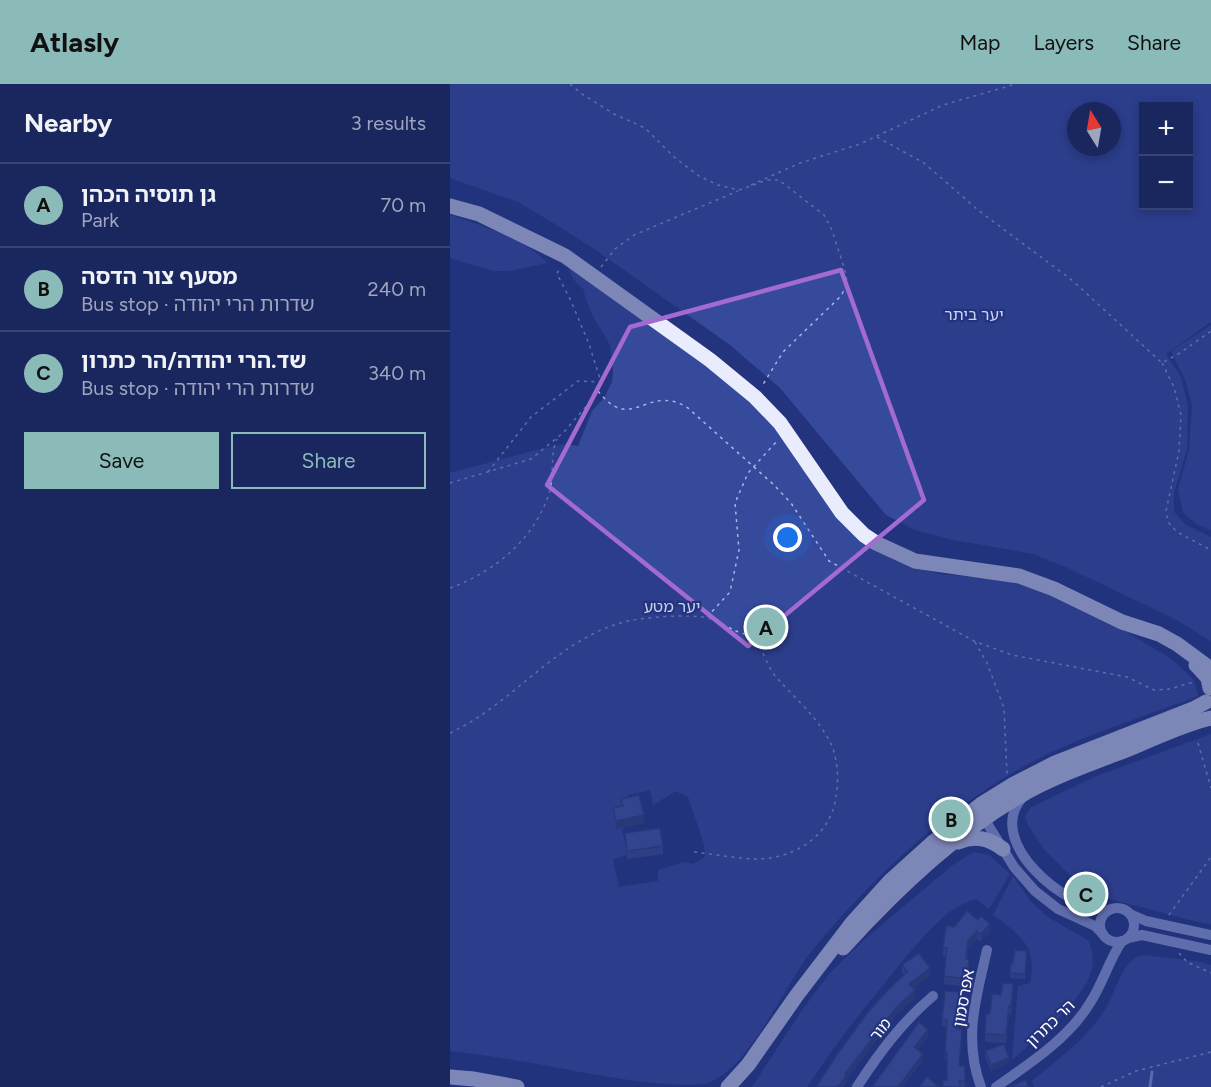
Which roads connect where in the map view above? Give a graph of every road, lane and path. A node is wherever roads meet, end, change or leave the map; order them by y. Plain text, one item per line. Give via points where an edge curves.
1 (570, 84) edge
2 (1016, 84) edge
3 (876, 136) junction
4 (739, 190) junction
5 (450, 206) edge
6 (565, 256) junction
7 (595, 276) junction
8 (1211, 331) edge
9 (1162, 363) junction
10 (600, 382) junction
11 (598, 391) junction
12 (756, 397) junction
13 (785, 431) junction
14 (563, 433) junction
15 (753, 468) junction
16 (488, 472) junction
17 (450, 483) edge
18 (1211, 550) edge
19 (450, 588) edge
20 (707, 617) junction
21 (974, 641) junction
22 (1210, 690) edge
23 (1211, 718) edge
24 (450, 733) edge
25 (1198, 743) dead end
26 (1007, 787) junction
27 (1211, 788) edge
28 (1030, 791) junction
29 (983, 803) junction
30 (983, 820) junction
31 (950, 846) junction
32 (1003, 849) junction
33 (694, 852) dead end
34 (1211, 857) edge
35 (1109, 910) junction
36 (1130, 914) junction
37 (1162, 925) junction
38 (1211, 935) edge
39 (1105, 936) junction
40 (1125, 939) junction
41 (1171, 942) junction
42 (987, 950) dead end
43 (1211, 950) edge
44 (1108, 966) junction
45 (1211, 973) edge
46 (933, 996) dead end
47 (1211, 1052) edge
48 (450, 1077) edge
49 (517, 1087) edge
50 (728, 1087) edge
51 (734, 1087) edge
52 (857, 1087) edge
53 (981, 1087) edge
54 (996, 1087) edge
55 (1101, 1087) edge

1 - 4 path via 614,114 645,128 699,176
2 - 3 path via 943,105
3 - 4 path
3 - 9 path via 924,163 978,210 1072,281
4 - 7 path via 634,235 615,249
4 - 12 path via 779,180 815,207 832,230 846,274 841,296 783,352
5 - 6 main road via 479,214
6 - 7 main road
6 - 10 path via 557,274 584,333
7 - 12 main road
8 - 9 path
9 - 18 path via 1174,387 1181,416 1179,451 1166,511 1168,522 1177,532
10 - 11 path
10 - 16 path via 578,381 531,417
11 - 14 path
11 - 15 path via 616,408 629,410 664,399 676,401
12 - 13 main road
13 - 15 path
13 - 22 main road via 842,513 882,547 915,561 1019,576 1122,622 1159,634 1188,650
14 - 16 path via 531,459
14 - 19 path via 556,440 549,492 523,538 492,568
15 - 20 path via 735,503 739,550 730,592
15 - 21 path via 791,503 829,561
16 - 17 path
20 - 24 path via 637,619 604,629 545,665 486,712
20 - 33 path via 753,639 773,673 816,721 835,756 838,788 834,811 826,826 791,852 753,859
21 - 22 path via 1012,655 1127,677 1154,690 1190,682 1204,684
21 - 26 path via 1004,708
22 - 26 main road via 1193,709 1055,763
23 - 28 main road
25 - 27 path
26 - 29 main road
28 - 30 main road
28 - 35 street via 1018,802 1013,815 1014,837 1020,849 1045,881 1066,897 1091,908
29 - 30 street
29 - 50 main road via 932,843 870,902
30 - 31 main road
30 - 32 street
31 - 32 main road via 980,838
31 - 51 main road via 829,963
32 - 39 street via 1025,881 1045,900 1095,926
34 - 37 path
35 - 36 street via 1120,909
35 - 39 street via 1100,923
36 - 37 street
36 - 40 street via 1133,931
37 - 38 street
39 - 40 street via 1117,942
39 - 44 street, הר כתרון
40 - 41 street via 1142,935
40 - 44 street, הר כתרון
41 - 43 street
41 - 45 path via 1187,963
42 - 53 street, אפרסמון via 971,1033
44 - 54 street, הר כתרון via 1090,1004 1074,1024
46 - 52 street, מור via 888,1042
47 - 55 path via 1136,1071
48 - 49 main road

